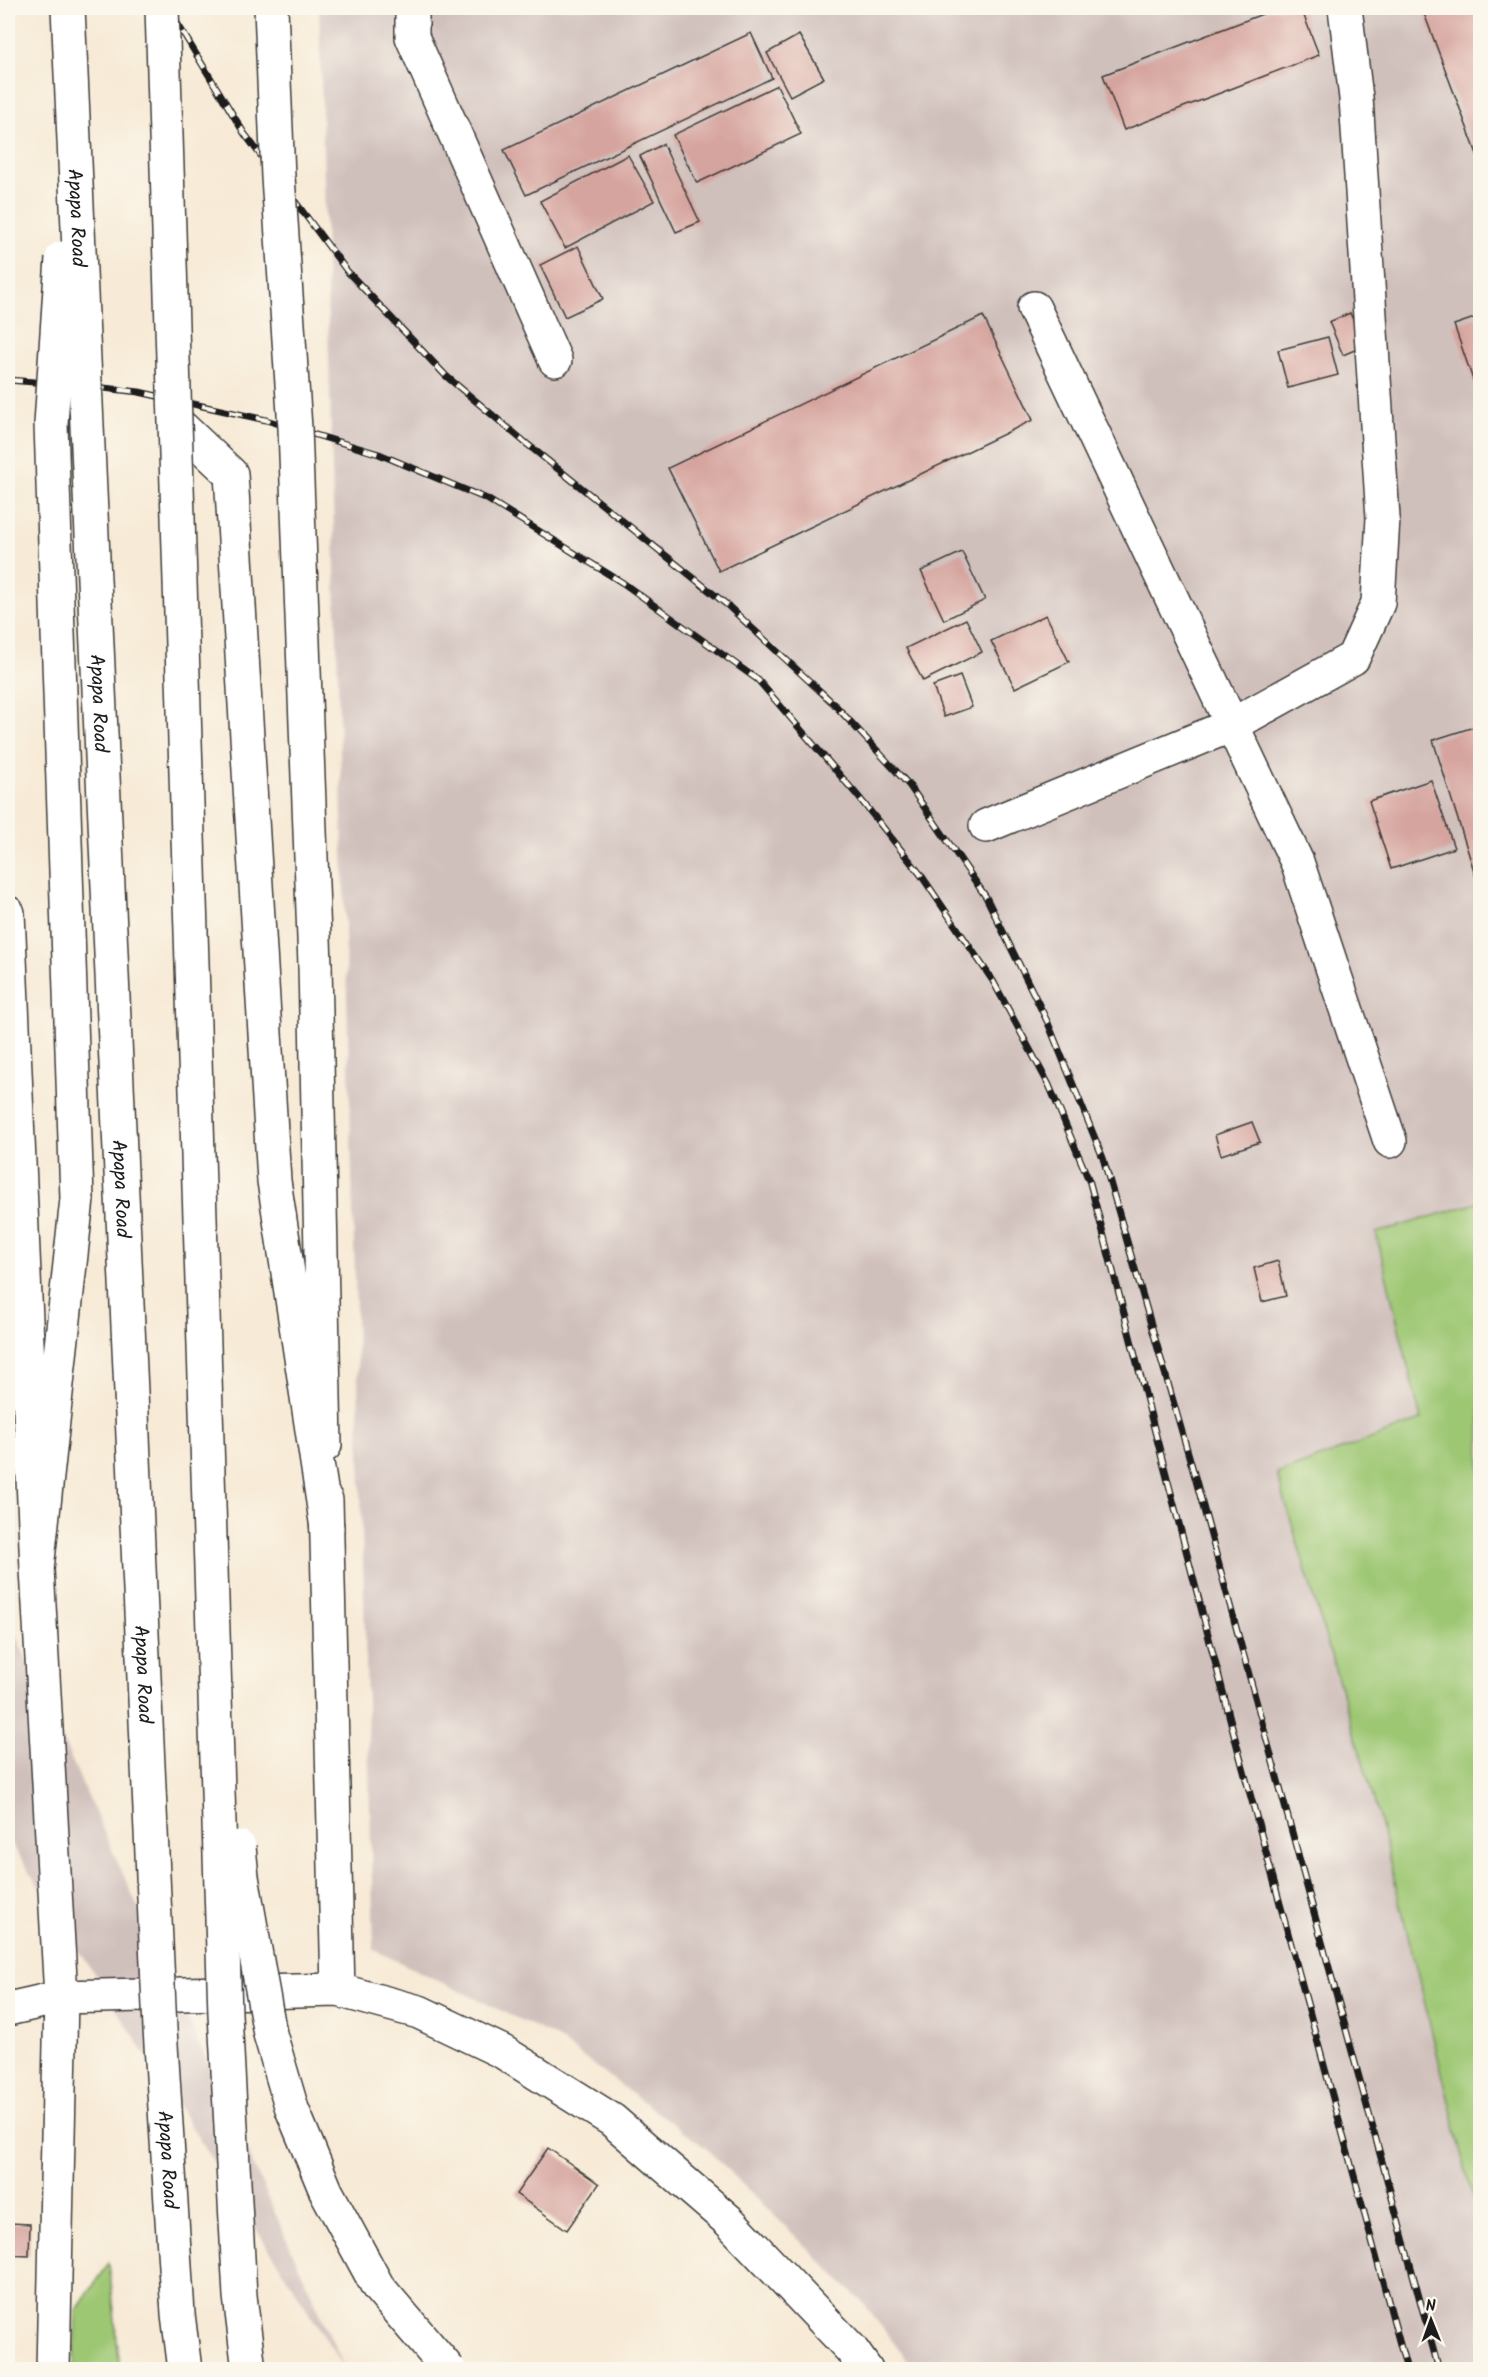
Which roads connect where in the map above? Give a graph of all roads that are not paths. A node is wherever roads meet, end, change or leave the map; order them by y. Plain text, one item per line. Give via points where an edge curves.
1 (164, 8) edge
2 (271, 8) edge
3 (412, 8) edge
4 (1345, 8) edge
5 (68, 13) edge
6 (73, 98) junction
7 (1034, 308) dead end
8 (555, 360) dead end
9 (174, 421) junction
10 (1232, 725) junction
11 (986, 826) dead end
12 (8, 914) edge
13 (1390, 1141) dead end
14 (327, 1528) junction
15 (37, 1569) junction
16 (213, 1596) junction
17 (8, 1987) edge
18 (338, 1990) junction
19 (62, 1997) junction
20 (8, 2010) edge
21 (53, 2370) edge
22 (184, 2370) edge
23 (249, 2370) edge
24 (449, 2370) edge
25 (866, 2370) edge

1 - 9 main road, bridge
2 - 14 main road, bridge via 295,428 315,965
3 - 8 main road via 412,37
4 - 10 main road via 1356,98 1383,518 1378,603 1353,658
5 - 6 main road, Apapa Road, bridge
6 - 15 main road, bridge via 51,424 77,1199
6 - 22 main road, Apapa Road, bridge via 160,2029 177,2314
7 - 10 main road
9 - 14 main road via 231,474 274,1181
9 - 16 main road, bridge
10 - 11 main road
10 - 13 main road via 1298,862
12 - 15 main road
14 - 18 main road
15 - 19 main road
16 - 23 main road, bridge via 225,2014 240,2296
16 - 24 main road, bridge via 242,1877 270,2034 292,2109 326,2191 378,2287
17 - 19 main road
18 - 19 main road
18 - 25 main road via 419,2012 503,2052 612,2120 729,2221 851,2349
19 - 20 main road
19 - 21 main road

